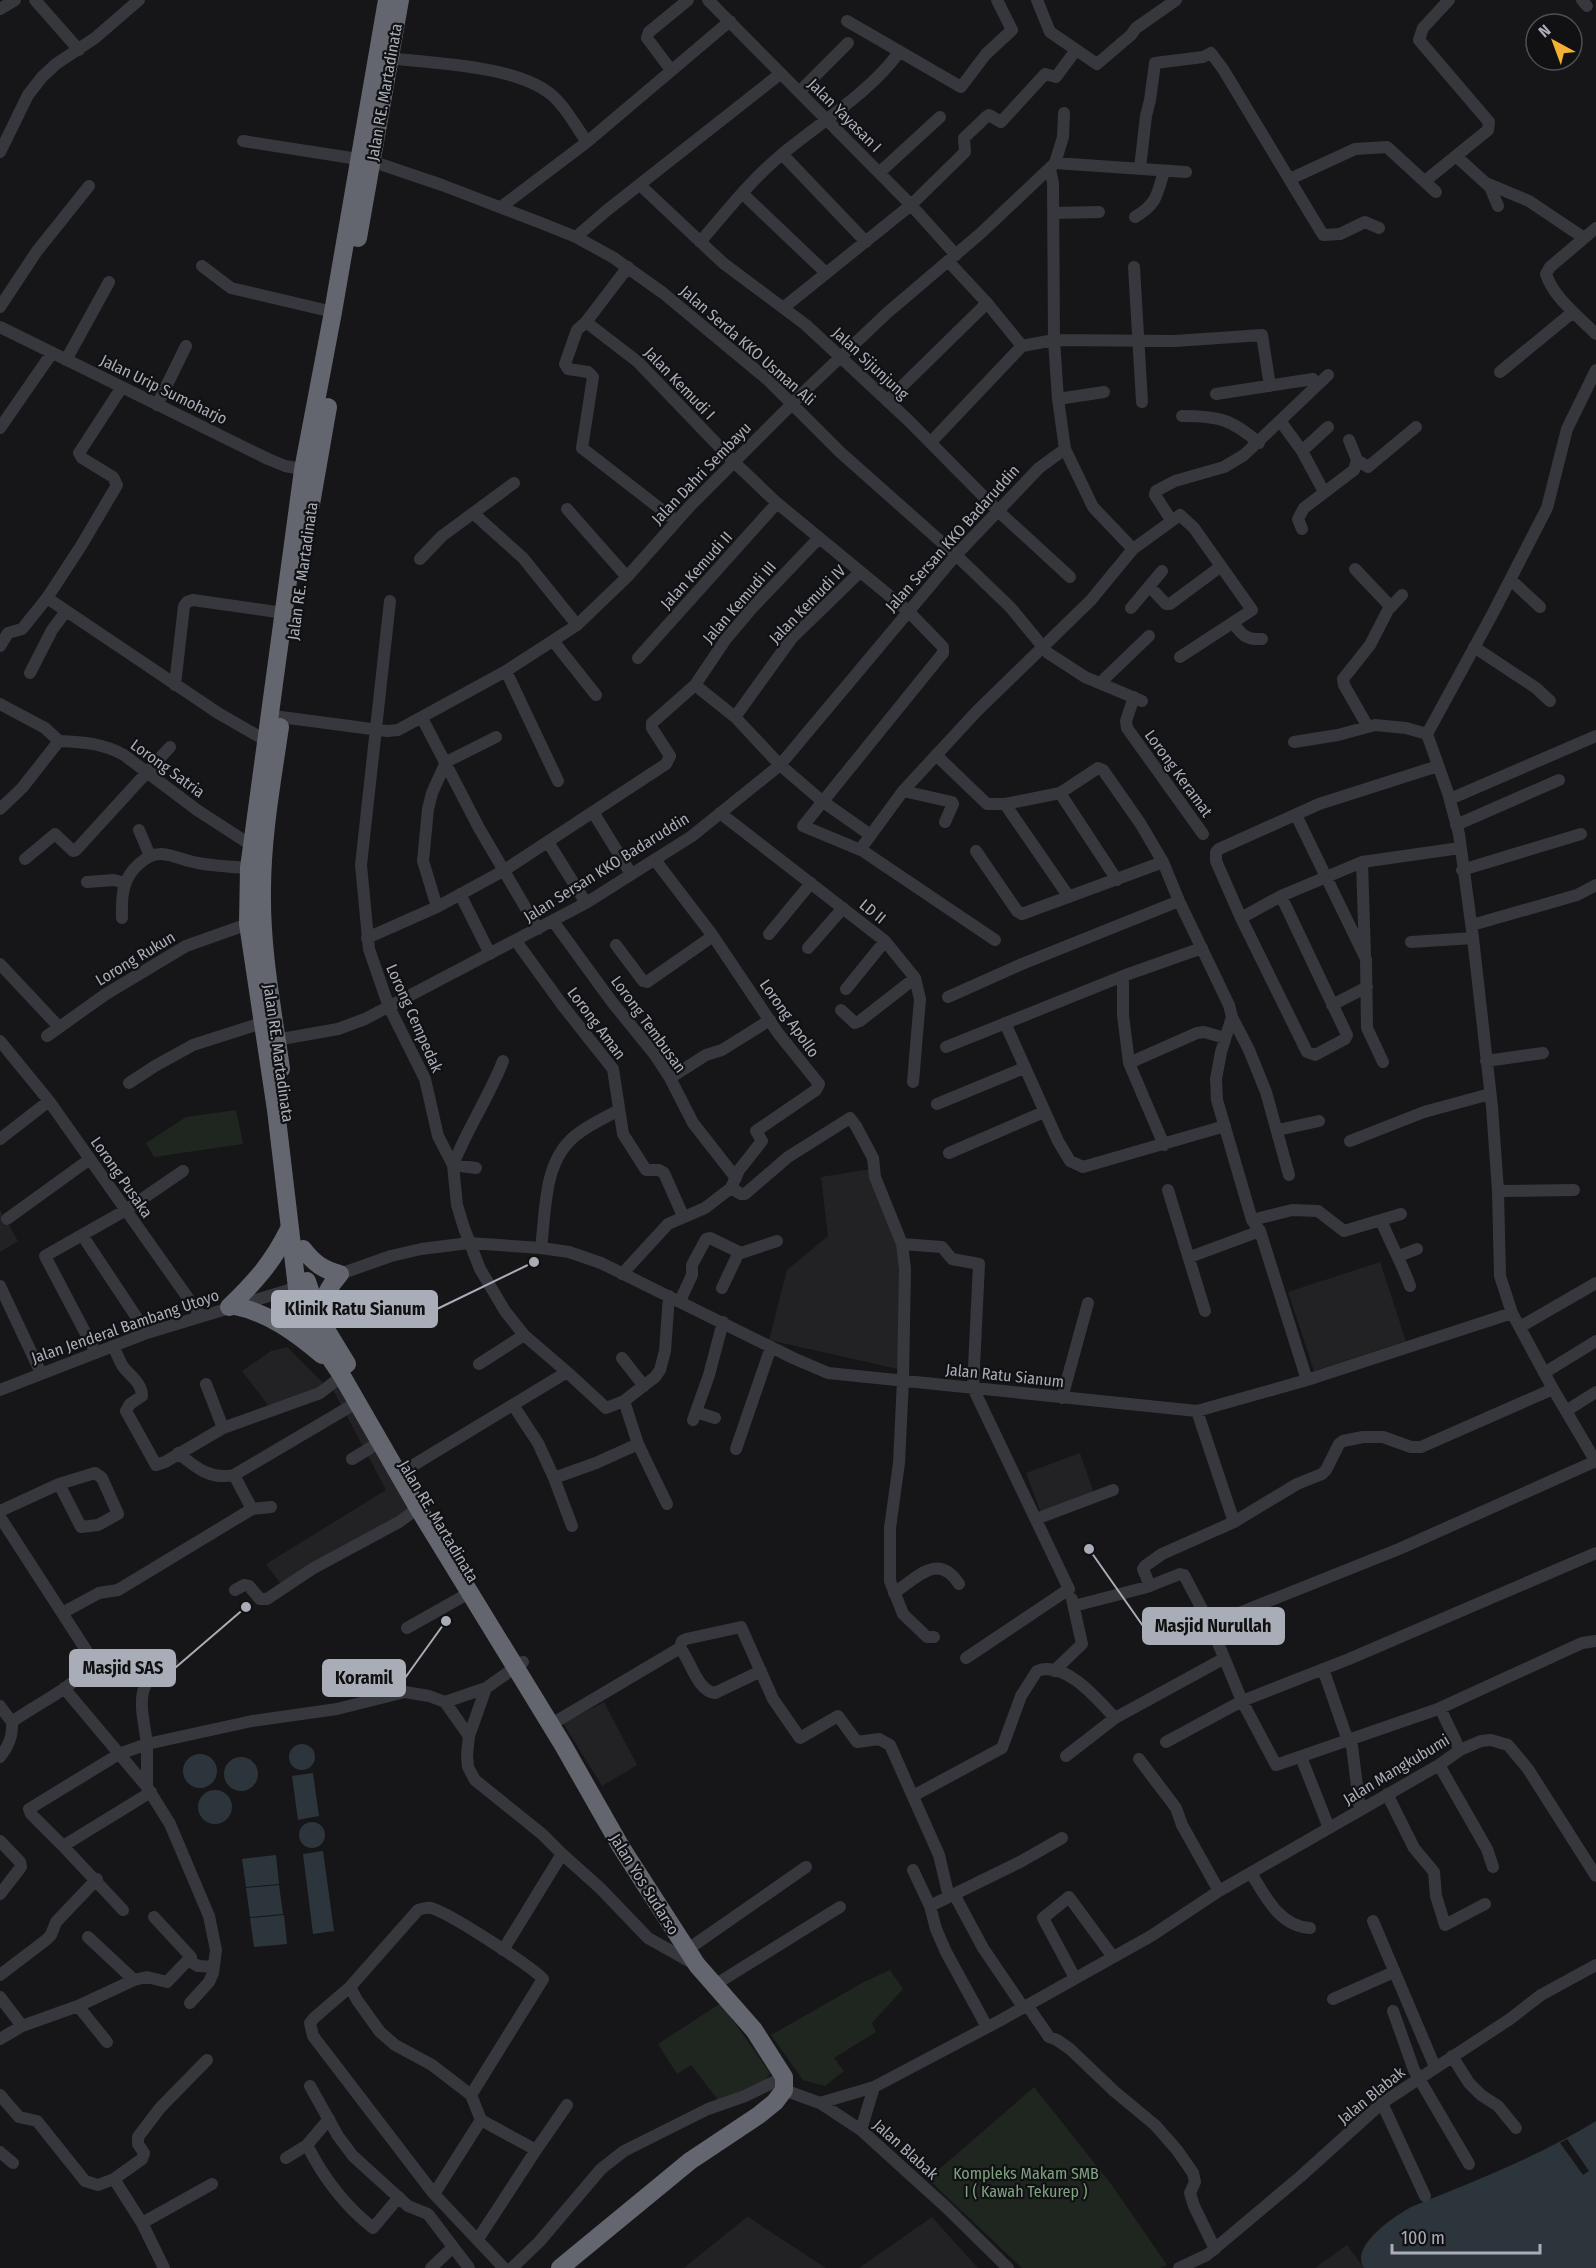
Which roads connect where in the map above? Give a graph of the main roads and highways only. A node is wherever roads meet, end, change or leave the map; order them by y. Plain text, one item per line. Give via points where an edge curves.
1 (387, 0) edge
2 (400, 0) edge
3 (365, 159) junction
4 (310, 470) junction
5 (275, 716) junction
6 (271, 1041) junction
7 (289, 1229) junction
8 (303, 1249) junction
9 (302, 1286) junction
10 (319, 1318) junction
11 (339, 1371) junction
12 (519, 1666) junction
13 (554, 1723) junction
14 (728, 2001) junction
15 (560, 2268) edge

1 - 3 highway
2 - 3 highway, Jalan RE. Martadinata
3 - 4 highway, Jalan RE. Martadinata
3 - 4 highway via 333,312
4 - 5 highway, Jalan RE. Martadinata
4 - 5 highway via 284,613
5 - 6 highway, Jalan RE. Martadinata via 262,893
5 - 6 highway via 265,740 251,845 248,924 262,1023
6 - 7 highway
6 - 8 highway, Jalan RE. Martadinata
7 - 9 highway
7 - 11 highway via 271,1263 232,1306 275,1319
8 - 9 highway, Jalan RE. Martadinata
8 - 10 highway via 319,1265 340,1274 321,1302
9 - 10 highway, Jalan RE. Martadinata
9 - 11 highway via 308,1323
10 - 12 highway, Jalan RE. Martadinata
11 - 12 highway via 469,1593
12 - 13 highway, Jalan RE. Martadinata
13 - 14 highway, Jalan RE. Martadinata via 694,1945 721,1981
13 - 14 highway, Jalan Yos Sudarso via 621,1847 697,1965
14 - 15 highway, Jalan Yos Sudarso via 754,2030 789,2087 759,2115 690,2161

